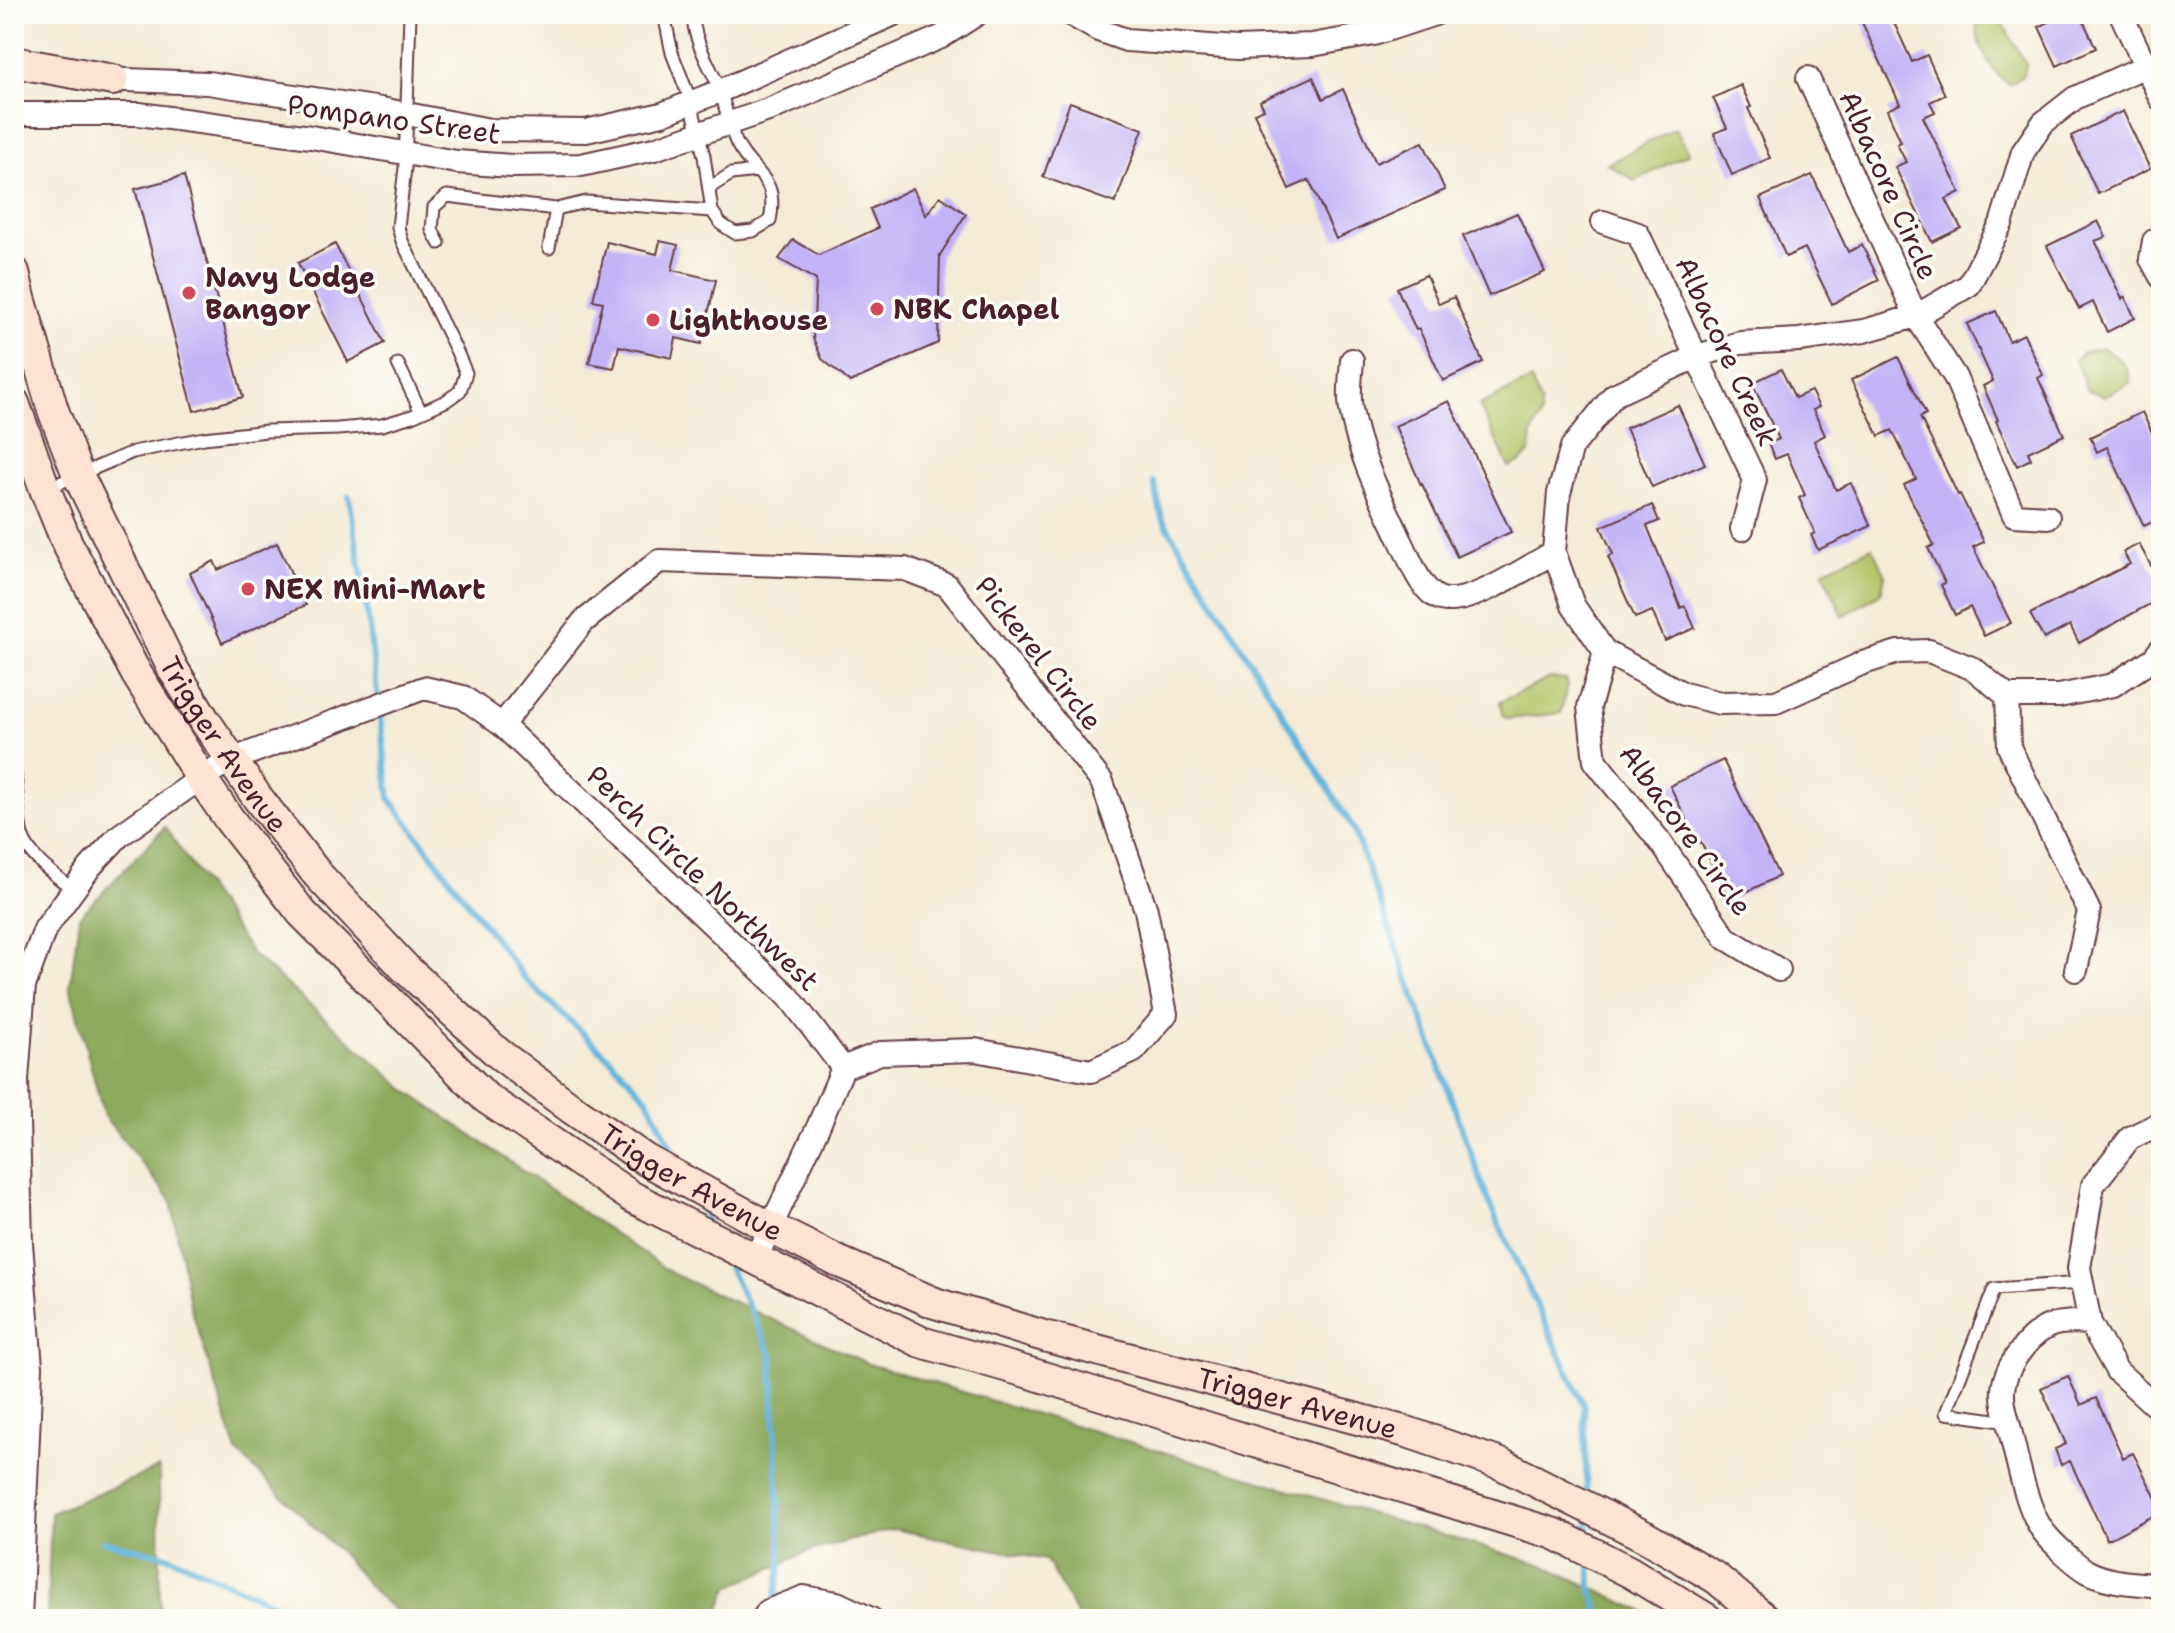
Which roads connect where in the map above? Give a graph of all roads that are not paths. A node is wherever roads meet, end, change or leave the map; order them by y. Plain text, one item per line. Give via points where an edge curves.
1 (410, 14) edge
2 (664, 14) edge
3 (693, 14) edge
4 (894, 14) edge
5 (977, 14) edge
6 (1070, 14) edge
7 (1435, 14) edge
8 (2121, 14) edge
9 (14, 62) edge
10 (2154, 63) edge
11 (14, 78) edge
12 (1808, 78) dead end
13 (113, 80) junction
14 (720, 91) junction
15 (2161, 99) edge
16 (691, 102) junction
17 (407, 113) junction
18 (14, 114) edge
19 (730, 123) junction
20 (698, 135) junction
21 (406, 154) junction
22 (757, 171) junction
23 (709, 188) junction
24 (556, 209) junction
25 (712, 211) junction
26 (1603, 222) dead end
27 (2161, 236) edge
28 (439, 243) dead end
29 (549, 248) dead end
30 (14, 272) edge
31 (2161, 277) edge
32 (1916, 316) junction
33 (1698, 356) junction
34 (1352, 360) dead end
35 (398, 364) dead end
36 (14, 403) edge
37 (421, 412) junction
38 (78, 475) junction
39 (45, 489) junction
40 (2048, 517) dead end
41 (1742, 529) dead end
42 (1554, 552) junction
43 (2161, 649) edge
44 (1605, 652) junction
45 (2007, 696) junction
46 (502, 725) junction
47 (231, 760) junction
48 (14, 765) edge
49 (201, 778) junction
50 (74, 890) junction
51 (1779, 970) dead end
52 (2076, 970) dead end
53 (843, 1068) junction
54 (2161, 1123) edge
55 (769, 1227) junction
56 (756, 1258) junction
57 (2082, 1283) junction
58 (2090, 1323) junction
59 (2161, 1411) edge
60 (2008, 1422) junction
61 (2160, 1586) edge
62 (20, 1619) edge
63 (763, 1619) edge
64 (871, 1619) edge
65 (1707, 1619) edge
66 (1765, 1619) edge

1 - 17 lane
2 - 16 lane
3 - 14 lane
4 - 14 street, Pompano Street
5 - 19 street, Pompano Street via 941,37
6 - 7 street via 1126,40 1238,48 1312,45 1374,34
8 - 10 street
9 - 13 main road
10 - 15 street
10 - 32 street, Albacore Circle via 2075,98 2043,123 2023,152 2001,224 1969,285
11 - 13 street, Pompano Street
12 - 32 street, Albacore Circle
13 - 17 street, Pompano Street via 208,83
14 - 16 street, Pompano Street
14 - 19 lane
16 - 17 street, Pompano Street via 586,131 490,130
16 - 20 lane
17 - 21 lane
18 - 21 street, Pompano Street via 139,114
19 - 20 street, Pompano Street
19 - 22 lane
20 - 21 street, Pompano Street via 581,165 512,166
20 - 23 lane
21 - 37 lane via 398,227 466,373 460,391
22 - 23 lane via 731,174
22 - 25 lane via 768,183 774,203 770,221 735,233
23 - 25 lane
24 - 25 lane via 586,202
24 - 28 lane via 447,196 434,207 432,230
24 - 29 lane
26 - 33 street, Albacore Creek via 1638,234
27 - 31 street via 2154,241 2151,259
30 - 38 main road, Trigger Avenue via 53,410
32 - 33 street, Albacore Circle via 1864,331 1740,343
32 - 40 street via 1955,377 2014,515
33 - 41 street, Albacore Creek via 1755,480
33 - 42 street, Albacore Circle via 1614,395 1572,447 1559,493
34 - 42 street via 1350,405 1358,442 1428,590 1446,600 1479,593
35 - 37 lane
36 - 39 main road, Trigger Avenue
37 - 38 lane via 382,425 204,438 133,452
38 - 39 lane
38 - 47 main road, Trigger Avenue via 173,669
39 - 49 main road, Trigger Avenue via 67,543 129,660
42 - 44 street, Albacore Circle via 1573,605
43 - 45 street via 2113,685 2059,696
44 - 45 street, Albacore Circle via 1684,694 1720,703 1776,702 1863,663 1898,652 1929,651 1974,669
44 - 51 street, Albacore Circle via 1589,707 1595,761 1661,843 1726,938
45 - 52 street via 2009,747 2089,911
46 - 47 street via 463,697 424,688
46 - 53 street, Perch Circle Northwest via 789,997
46 - 53 street, Pickerel Circle via 583,622 659,561 905,569 947,585 1102,782 1146,910 1166,1014 1134,1051 1091,1071 975,1050 880,1053
47 - 49 street
47 - 55 main road, Trigger Avenue via 318,875 405,968 498,1053 646,1160
48 - 50 lane via 23,836 51,872
49 - 50 street via 119,836
49 - 56 main road, Trigger Avenue via 302,913 486,1098 632,1197
50 - 62 street via 45,929 24,986 17,1080 31,1367
53 - 55 street
54 - 57 street via 2130,1138 2093,1185 2079,1268
55 - 56 street
55 - 66 main road, Trigger Avenue via 935,1303 1407,1432 1501,1464 1716,1578
56 - 65 main road, Trigger Avenue via 921,1342 1555,1534
57 - 58 street
57 - 60 lane via 1994,1289 1946,1413
58 - 59 street via 2117,1371
58 - 60 street via 2048,1327 2026,1345 2009,1367 2002,1394
60 - 61 street via 2042,1530 2087,1571 2110,1580
63 - 64 street via 768,1611 804,1597 837,1603

